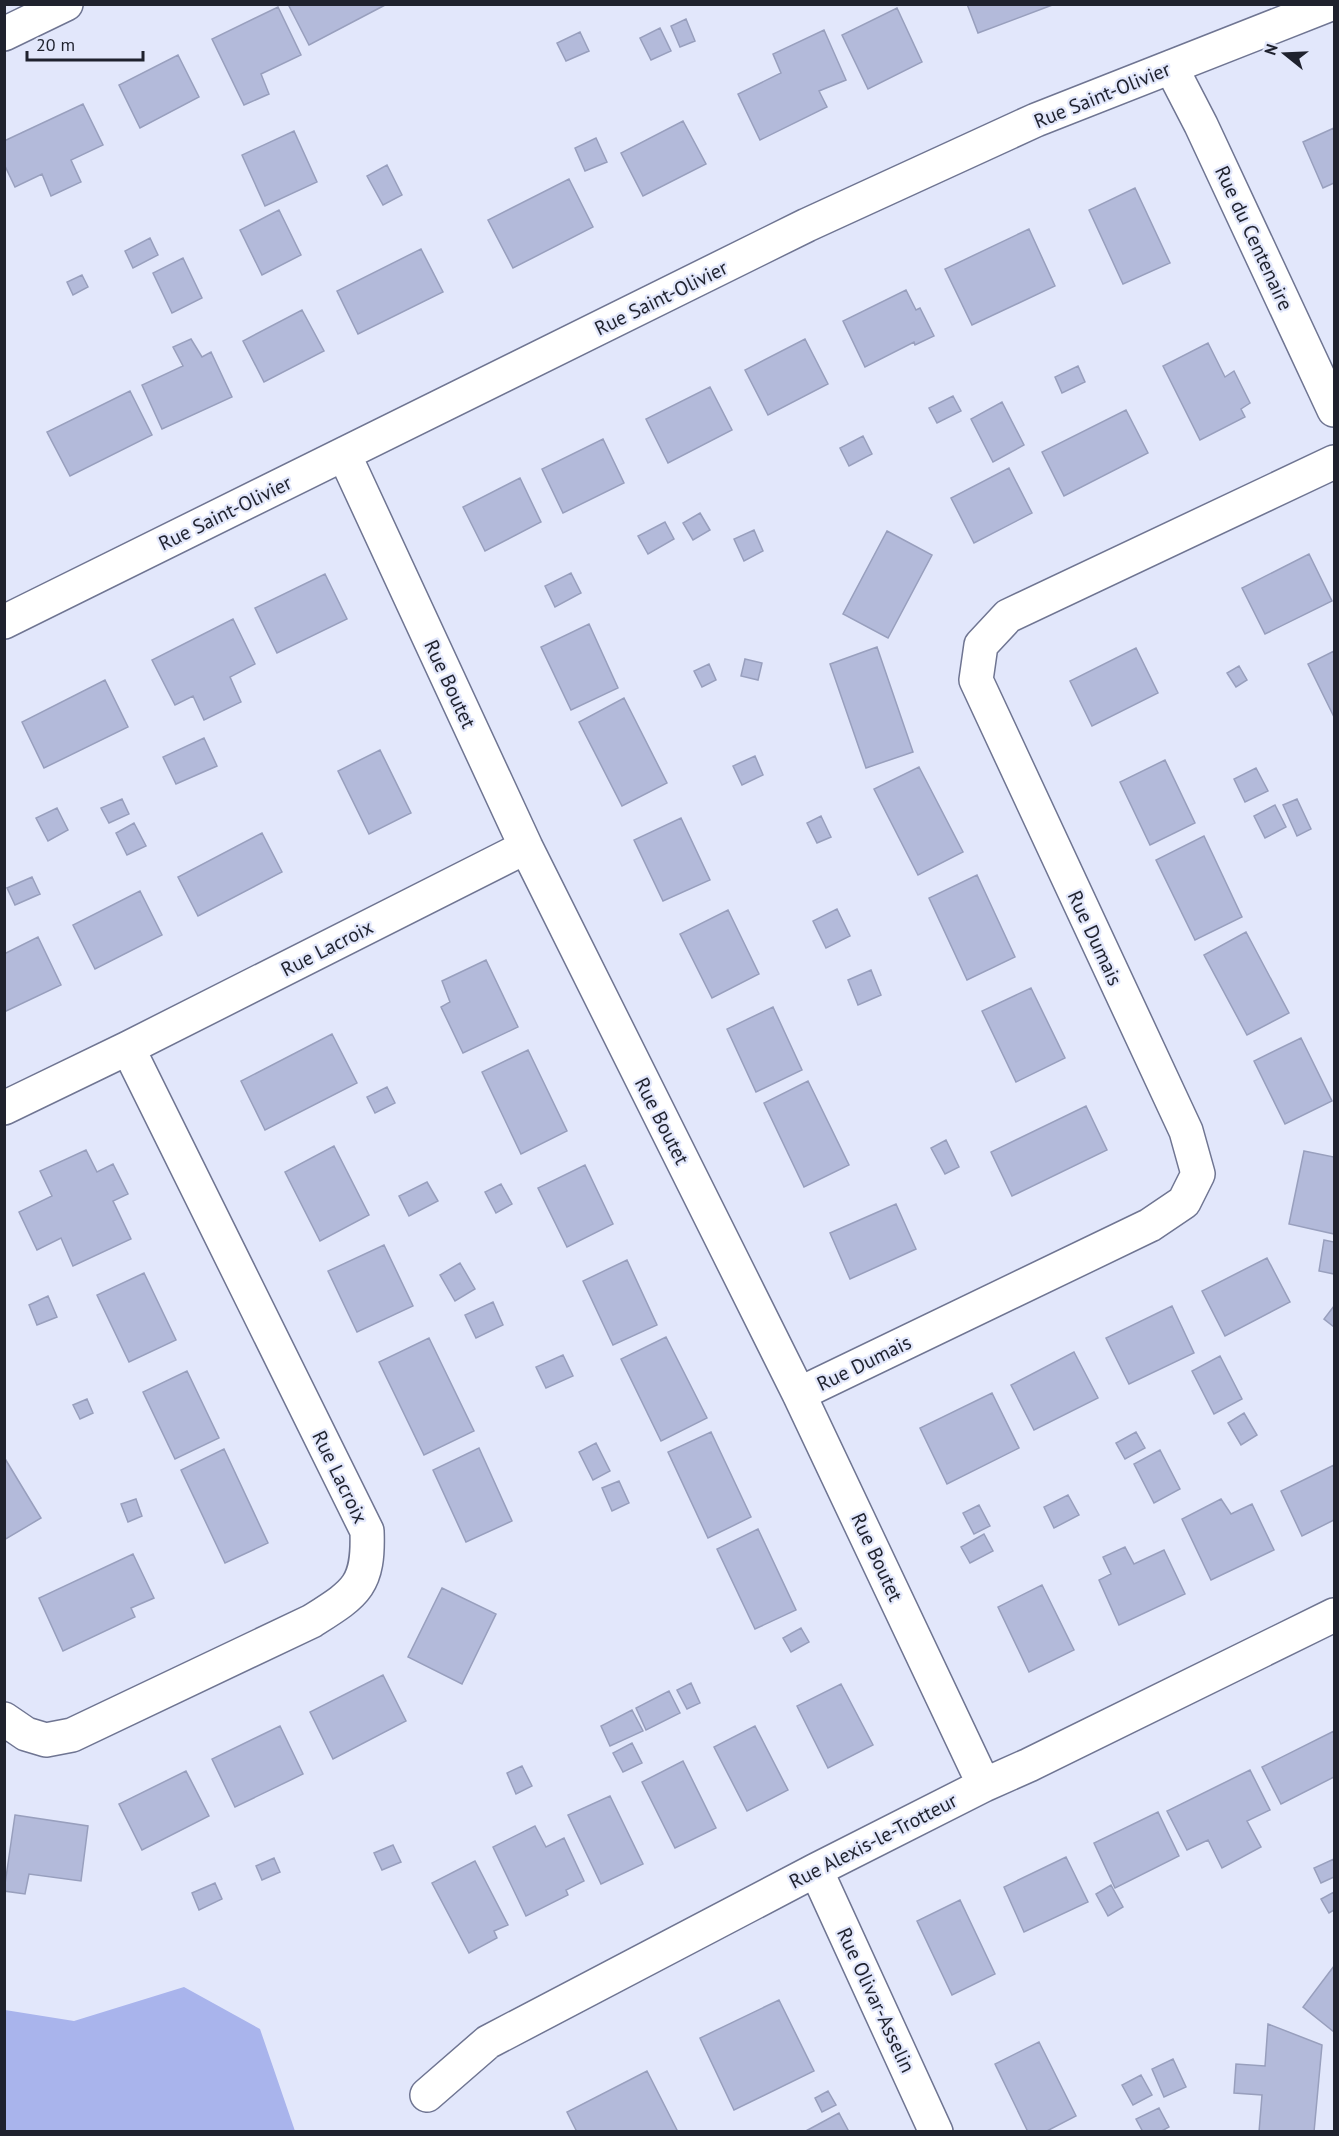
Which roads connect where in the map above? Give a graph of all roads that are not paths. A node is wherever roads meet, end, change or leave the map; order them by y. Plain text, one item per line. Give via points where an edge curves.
1 (66, 4) edge
2 (1331, 4) edge
3 (4, 34) edge
4 (1171, 67) junction
5 (1335, 410) edge
6 (344, 454) junction
7 (1335, 462) edge
8 (4, 622) edge
9 (526, 847) junction
10 (128, 1048) junction
11 (4, 1108) edge
12 (799, 1394) junction
13 (1335, 1615) edge
14 (4, 1719) edge
15 (984, 1785) junction
16 (816, 1870) junction
17 (427, 2094) dead end
18 (936, 2132) edge

1 - 3 street
2 - 4 street, Rue Saint-Olivier
4 - 5 street, Rue du Centenaire
4 - 6 street, Rue Saint-Olivier via 1036,120 807,225
6 - 8 street, Rue Saint-Olivier
6 - 9 street, Rue Boutet
7 - 12 street, Rue Dumais via 1008,616 981,645 976,680 1186,1131 1198,1174 1184,1202 1150,1225
9 - 10 street, Rue Lacroix
9 - 12 street, Rue Boutet
10 - 11 street, Rue Lacroix
10 - 14 street, Rue Lacroix via 367,1532 368,1558 359,1586 312,1621 72,1735 46,1740 26,1734
12 - 15 street, Rue Boutet
13 - 15 street, Rue Alexis-le-Trotteur
15 - 16 street, Rue Alexis-le-Trotteur
16 - 17 street, Rue Alexis-le-Trotteur via 488,2042
16 - 18 street, Rue Olivar-Asselin

